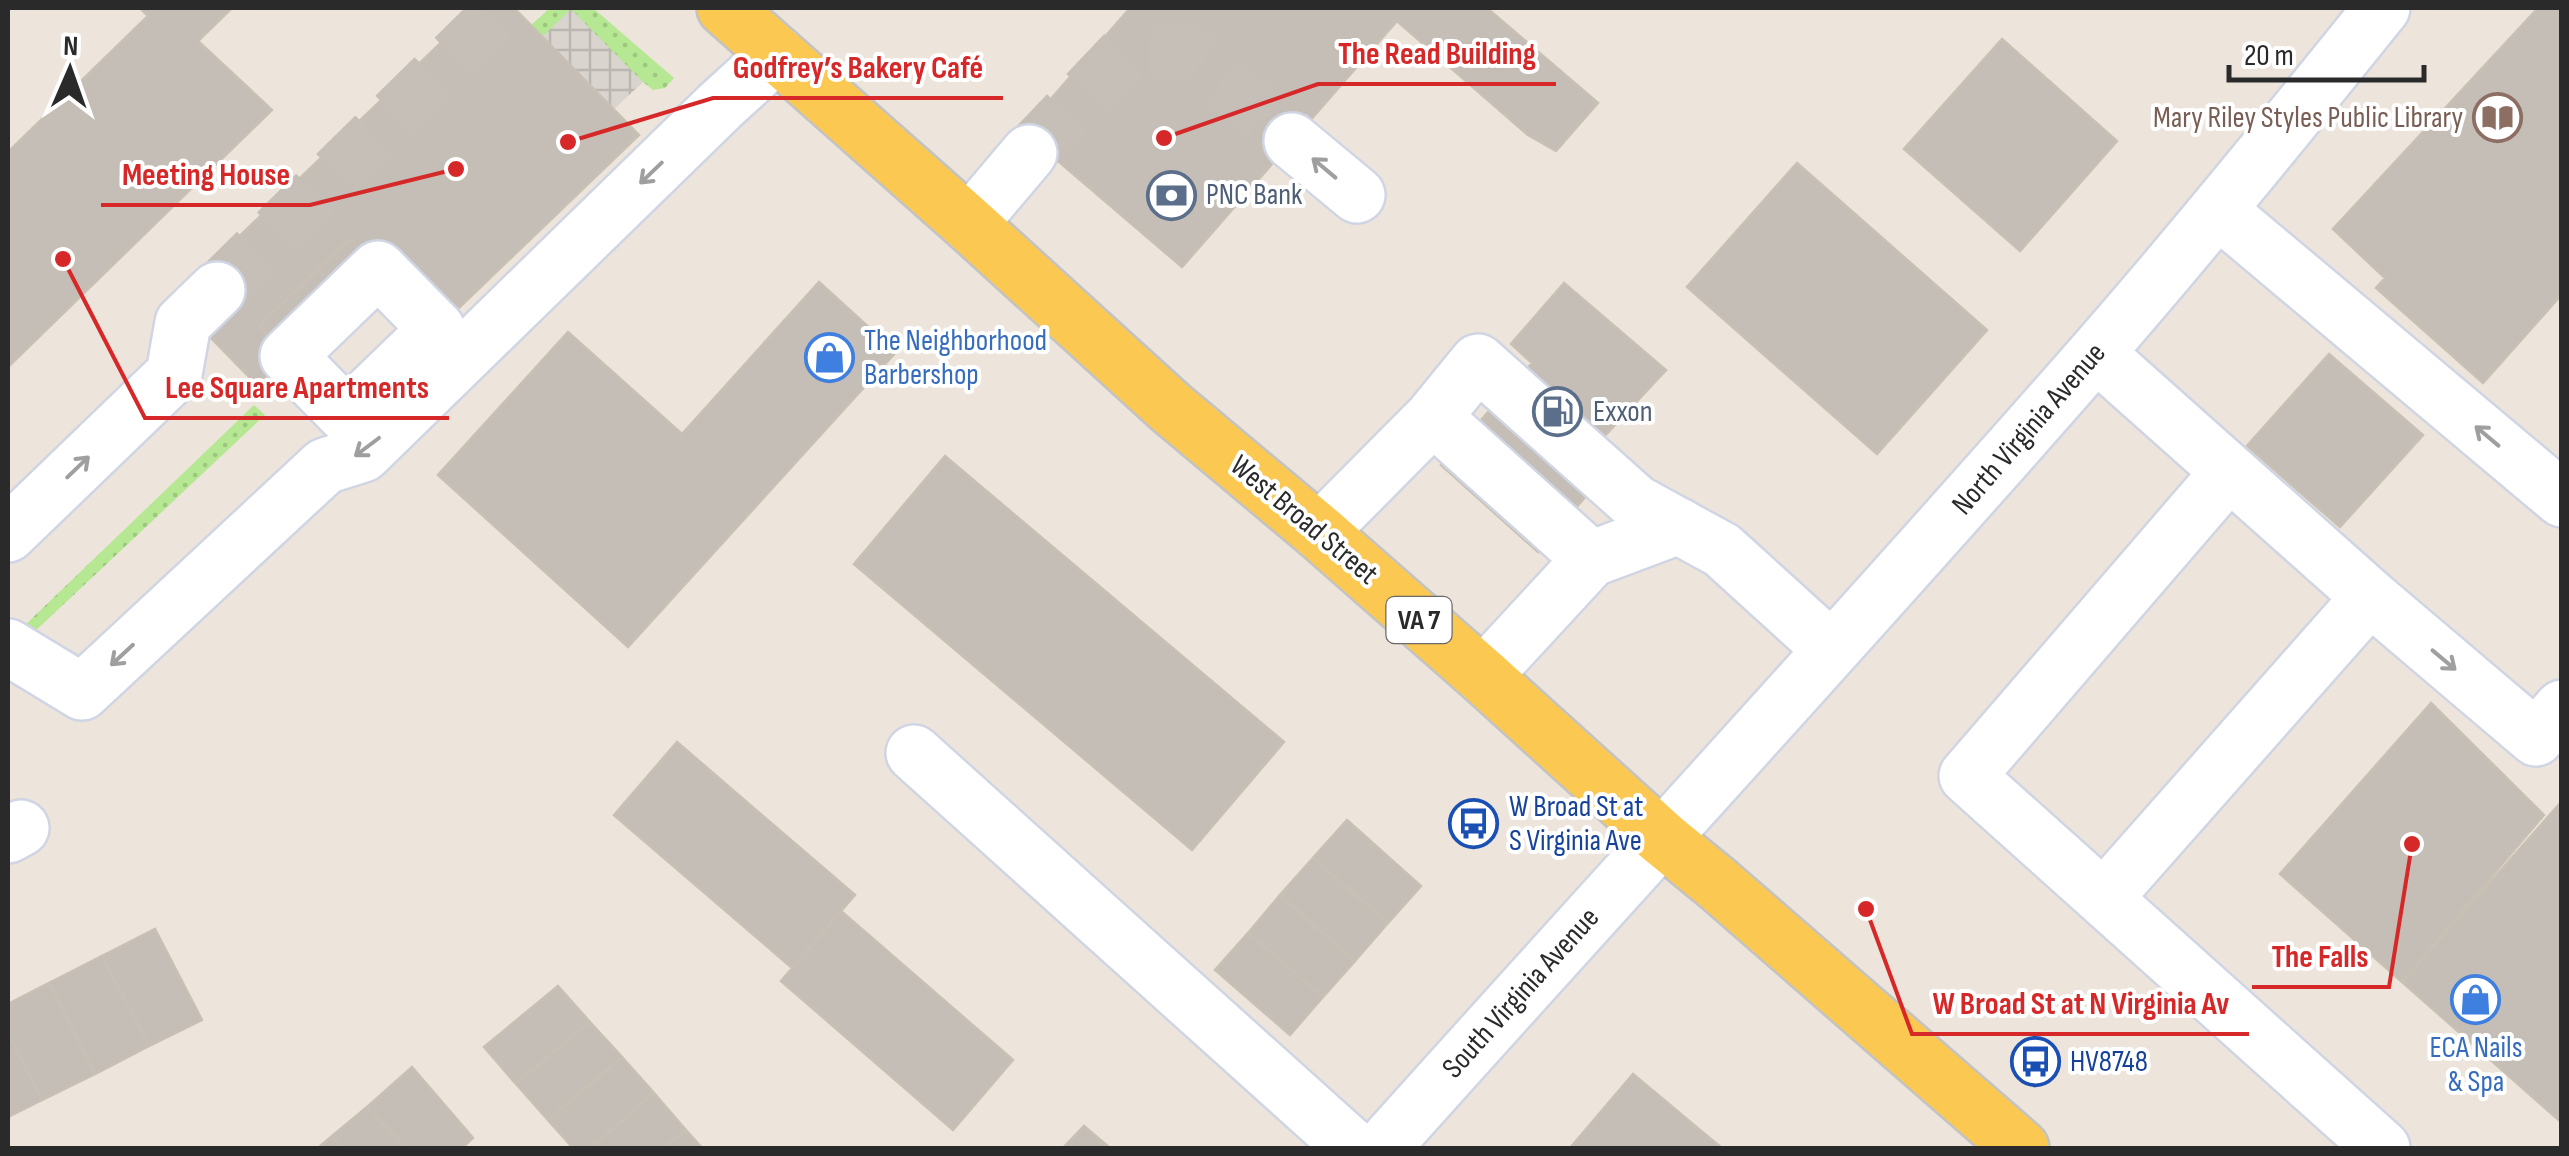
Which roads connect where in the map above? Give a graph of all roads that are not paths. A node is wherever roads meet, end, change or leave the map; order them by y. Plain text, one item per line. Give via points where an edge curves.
1 (725, 8) edge
2 (2382, 8) edge
3 (777, 54) junction
4 (1292, 141) tunnel mouth
5 (1029, 152) tunnel mouth
6 (1356, 196) dead end
7 (2218, 210) junction
8 (969, 224) junction
9 (217, 290) tunnel mouth
10 (2096, 354) junction
11 (1433, 417) junction
12 (2229, 472) junction
13 (2562, 498) edge
14 (1679, 526) junction
15 (1319, 532) junction
16 (8, 534) edge
17 (1591, 559) junction
18 (2370, 597) junction
19 (8, 647) edge
20 (1831, 649) junction
21 (1483, 676) junction
22 (2562, 708) edge
23 (914, 753) dead end
24 (1663, 839) junction
25 (2104, 898) junction
26 (1353, 1148) edge
27 (1382, 1148) edge
28 (2021, 1148) edge
29 (2381, 1148) edge

1 - 3 main road, West Broad Street / VA 7
2 - 7 street, North Virginia Avenue
3 - 8 main road, West Broad Street / VA 7
3 -> 19 street via 363,454 326,466 82,692
6 -> 4 street
5 - 8 street
7 - 10 street, North Virginia Avenue
13 -> 7 street
8 - 15 main road, West Broad Street / VA 7
16 -> 9 street via 174,374 183,324
10 - 12 street
10 - 20 street, North Virginia Avenue
11 - 14 street via 1478,362 1636,503
11 - 15 street
11 - 17 street
12 - 18 street
12 - 25 street via 1967,776
14 - 17 street
14 - 20 street via 1722,550
15 - 21 main road, West Broad Street / VA 7
17 - 21 street
18 -> 22 street via 2536,738
18 - 25 street
20 - 24 street, North Virginia Avenue
21 - 24 main road, West Broad Street / VA 7
23 - 26 street
24 - 27 street, South Virginia Avenue
24 - 28 main road, West Broad Street / VA 7
25 - 29 street

